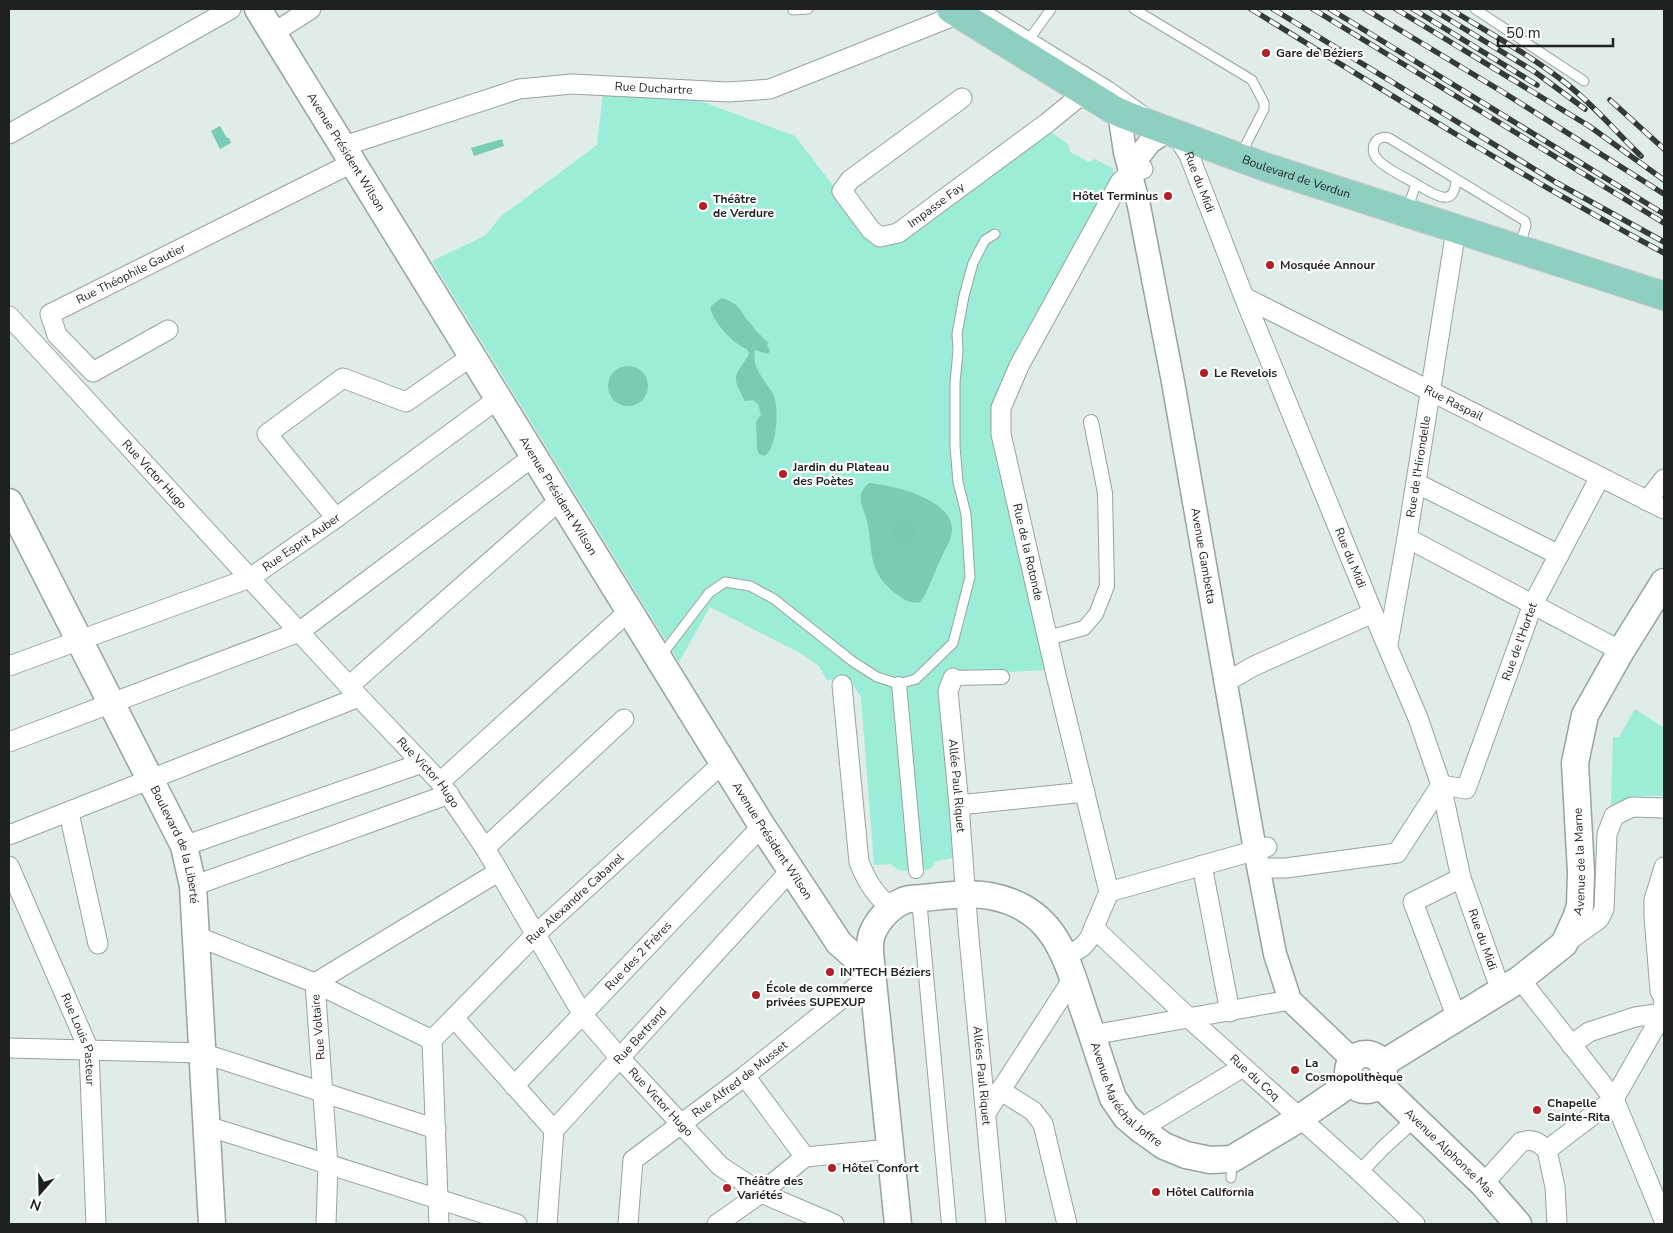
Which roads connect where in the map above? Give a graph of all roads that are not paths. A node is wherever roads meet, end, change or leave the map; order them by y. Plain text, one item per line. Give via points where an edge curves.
1 (231, 9) edge
2 (258, 9) edge
3 (311, 9) edge
4 (808, 9) edge
5 (1050, 9) edge
6 (1134, 9) edge
7 (1475, 9) edge
8 (794, 10) dead end
9 (965, 11) edge
10 (273, 34) junction
11 (1030, 38) junction
12 (1584, 81) dead end
13 (1085, 92) junction
14 (962, 98) dead end
15 (1126, 115) junction
16 (1172, 132) junction
17 (9, 134) edge
18 (349, 154) junction
19 (1240, 157) junction
20 (1138, 166) junction
21 (1456, 179) junction
22 (1416, 184) junction
23 (1406, 213) junction
24 (1456, 230) junction
25 (995, 234) dead end
26 (1518, 249) junction
27 (1664, 296) edge
28 (1244, 297) junction
29 (9, 316) edge
30 (168, 330) dead end
31 (472, 356) junction
32 (1430, 391) junction
33 (498, 398) junction
34 (1091, 422) dead end
35 (534, 456) junction
36 (1600, 477) junction
37 (1664, 479) edge
38 (1416, 484) junction
39 (560, 500) junction
40 (1647, 501) junction
41 (9, 502) edge
42 (1664, 509) edge
43 (336, 518) junction
44 (1407, 538) junction
45 (1559, 555) junction
46 (250, 578) junction
47 (1664, 582) edge
48 (1533, 604) junction
49 (629, 611) junction
50 (1373, 613) junction
51 (299, 632) junction
52 (1048, 638) junction
53 (79, 642) junction
54 (1388, 644) junction
55 (1621, 651) junction
56 (659, 658) junction
57 (9, 666) edge
58 (1002, 677) dead end
59 (953, 678) joint
60 (1232, 678) junction
61 (899, 684) junction
62 (842, 685) dead end
63 (354, 691) junction
64 (112, 704) junction
65 (624, 720) dead end
66 (9, 742) edge
67 (724, 762) junction
68 (422, 763) junction
69 (150, 780) junction
70 (1441, 786) junction
71 (444, 788) junction
72 (1085, 792) junction
73 (959, 805) junction
74 (1664, 808) edge
75 (69, 812) junction
76 (762, 826) junction
77 (9, 835) edge
78 (184, 846) junction
79 (485, 848) junction
80 (1263, 855) junction
81 (1202, 865) junction
82 (9, 866) edge
83 (1664, 867) edge
84 (791, 870) junction
85 (916, 871) dead end
86 (498, 872) junction
87 (1461, 878) junction
88 (193, 886) junction
89 (1110, 892) junction
90 (965, 894) junction
91 (919, 898) junction
92 (892, 908) junction
93 (1659, 917) edge
94 (1095, 929) junction
95 (872, 934) junction
96 (536, 935) junction
97 (196, 936) junction
98 (839, 943) junction
99 (98, 944) dead end
100 (1564, 944) junction
101 (1070, 967) junction
102 (871, 976) junction
103 (315, 983) junction
104 (1512, 984) junction
105 (1290, 1000) junction
106 (1664, 1006) edge
107 (1230, 1012) junction
108 (583, 1015) junction
109 (454, 1018) junction
110 (1457, 1018) junction
111 (1190, 1019) junction
112 (1092, 1036) junction
113 (432, 1040) junction
114 (1571, 1045) junction
115 (9, 1048) edge
116 (89, 1050) junction
117 (202, 1053) junction
118 (619, 1057) junction
119 (1243, 1067) junction
120 (1352, 1071) junction
121 (1381, 1074) junction
122 (745, 1076) junction
123 (514, 1086) junction
124 (1000, 1090) junction
125 (324, 1092) junction
126 (1614, 1099) junction
127 (986, 1113) junction
128 (1300, 1118) junction
129 (1416, 1118) junction
130 (681, 1124) junction
131 (207, 1126) junction
132 (436, 1129) junction
133 (1140, 1129) junction
134 (554, 1130) junction
135 (890, 1149) junction
136 (1547, 1150) junction
137 (805, 1157) junction
138 (328, 1165) junction
139 (1360, 1172) junction
140 (1483, 1184) junction
141 (761, 1193) junction
142 (438, 1200) junction
143 (1664, 1220) edge
144 (96, 1224) edge
145 (212, 1224) edge
146 (326, 1224) edge
147 (439, 1224) edge
148 (516, 1224) edge
149 (548, 1224) edge
150 (628, 1224) edge
151 (718, 1224) edge
152 (834, 1224) edge
153 (898, 1224) edge
154 (949, 1224) edge
155 (996, 1224) edge
156 (1067, 1224) edge
157 (1415, 1224) edge
158 (1518, 1224) edge
159 (1557, 1224) edge

1 - 17 street
2 - 10 main road, Avenue Président Wilson
3 - 10 street
4 - 8 lane
5 - 11 lane
6 - 19 lane via 1252,80 1264,109
7 - 12 lane
9 - 11 lane
9 - 13 main road, Boulevard de Verdun
9 - 18 street, Rue Duchartre via 770,89 728,92 572,84 519,89
10 - 18 main road, Avenue Président Wilson
11 - 16 lane via 1109,86
13 - 14 street, Impasse Fay via 898,233 880,237 842,191 850,180
13 - 15 main road, Boulevard de Verdun
15 - 16 main road, Boulevard de Verdun
15 - 20 street, Avenue Gambetta via 1125,152
16 - 19 main road, Boulevard de Verdun
16 - 20 street via 1150,142
16 - 28 street, Rue du Midi via 1189,155
18 - 30 street, Rue Théophile Gautier via 50,314 57,335 93,372
18 - 31 main road, Avenue Président Wilson
19 - 23 main road, Boulevard de Verdun
20 - 52 street, Rue de la Rotonde via 1120,182 1019,366 1001,408 1001,434
20 - 60 street, Avenue Gambetta via 1154,213 1178,382 1232,652
21 - 22 lane via 1455,192 1446,198
21 - 22 lane via 1389,138 1378,139 1373,152 1378,160
21 - 26 lane via 1525,221
22 - 23 lane
23 - 24 main road, Boulevard de Verdun
24 - 26 main road, Boulevard de Verdun
24 - 32 street, Rue de l'Hirondelle
25 - 61 lane via 985,240 973,263 957,334 956,446 958,482 966,514 970,576 953,642 916,679
26 - 27 main road, Boulevard de Verdun
28 - 32 street, Rue Raspail
28 - 50 street, Rue du Midi
29 - 46 street, Rue Victor Hugo
31 - 33 main road, Avenue Président Wilson
31 - 43 street via 406,402 343,378 267,434
32 - 36 street, Rue Raspail
32 - 38 street, Rue de l'Hirondelle
33 - 35 main road, Avenue Président Wilson
33 - 43 street, Rue Esprit Auber
34 - 52 street via 1105,493 1107,586 1096,614 1084,628
35 - 39 main road, Avenue Président Wilson
35 - 51 street
36 - 40 street, Rue Raspail
36 - 45 street, Rue de l'Hortet
37 - 40 street
38 - 44 street, Rue de l'Hirondelle
38 - 45 street
39 - 49 main road, Avenue Président Wilson
39 - 63 street
40 - 42 street, Rue Raspail
41 - 53 main road, Boulevard de la Liberté
43 - 46 street, Rue Esprit Auber
44 - 48 street
44 - 54 street, Rue de l'Hirondelle
45 - 48 street, Rue de l'Hortet
46 - 51 street, Rue Victor Hugo
46 - 53 street, Rue Esprit Auber
47 - 55 main road, Avenue de la Marne
48 - 55 street
48 - 70 street, Rue de l'Hortet via 1466,788
49 - 56 main road, Avenue Président Wilson
49 - 71 street
50 - 54 street, Rue du Midi
50 - 60 street
51 - 63 street, Rue Victor Hugo
51 - 64 street
52 - 72 street, Rue de la Rotonde
53 - 57 street, Rue Esprit Auber
53 - 64 main road, Boulevard de la Liberté
54 - 70 street, Rue du Midi
55 - 100 main road, Avenue de la Marne via 1585,715 1575,763 1580,897 1576,918
56 - 61 lane via 709,594 724,582 750,586 774,600 876,677
56 - 67 main road, Avenue Président Wilson
58 - 59 street
59 - 73 street, Allée Paul Riquet via 948,692
60 - 80 street, Avenue Gambetta
61 - 85 street
62 - 92 street via 859,862 870,884
63 - 68 street, Rue Victor Hugo
63 - 69 street
64 - 66 street
64 - 69 main road, Boulevard de la Liberté
65 - 79 street
67 - 76 main road, Avenue Président Wilson
67 - 96 street, Rue Alexandre Cabanel
68 - 71 street, Rue Victor Hugo
68 - 78 street
69 - 75 street
69 - 78 main road, Boulevard de la Liberté
70 - 80 street via 1397,853 1286,868
70 - 87 street, Rue du Midi
71 - 79 street, Rue Victor Hugo
71 - 88 street
72 - 73 street
72 - 89 street, Rue de la Rotonde
73 - 90 street, Allée Paul Riquet
74 - 100 street via 1632,807 1614,816 1607,834 1604,909 1599,919
75 - 77 street
75 - 99 street
76 - 84 main road, Avenue Président Wilson
76 - 108 street, Rue des 2 Frères
78 - 88 main road, Boulevard de la Liberté
79 - 86 street, Rue Victor Hugo
80 - 81 street
80 - 105 street, Avenue Gambetta
81 - 89 street
81 - 107 street
82 - 116 street, Rue Louis Pasteur
83 - 93 street via 1654,900
84 - 98 main road, Avenue Président Wilson
84 - 118 street, Rue Bertrand
86 - 96 street, Rue Victor Hugo
86 - 103 street, Rue Voltaire
87 - 104 street, Rue du Midi via 1496,977
87 - 110 street via 1413,902
88 - 97 main road, Boulevard de la Liberté
89 - 94 street
90 - 91 main road, Avenue Maréchal Joffre
90 - 101 main road, Avenue Maréchal Joffre via 991,896 1020,906 1038,917 1053,934
90 - 127 street, Allées Paul Riquet
91 - 92 main road, Avenue Maréchal Joffre via 904,900
91 - 154 street
92 - 95 main road
93 - 106 street via 1660,991
94 - 101 street
94 - 111 street, Rue du Coq
95 - 98 main road via 860,942
95 - 102 main road
96 - 108 street, Rue Victor Hugo
96 - 109 street, Rue Alexandre Cabanel
97 - 103 street
97 - 117 main road, Boulevard de la Liberté
98 - 102 main road, Avenue Président Wilson
100 - 104 main road, Avenue de la Marne
101 - 112 main road, Avenue Maréchal Joffre
101 - 124 street
102 - 122 street, Rue Alfred de Musset
102 - 135 main road
103 - 113 street
103 - 125 street, Rue Voltaire
104 - 110 main road, Avenue de la Marne
104 - 114 street, Rue du Midi
105 - 107 street
105 - 120 street
106 - 114 street via 1589,1032
106 - 126 street
107 - 111 street
108 - 118 street, Rue Victor Hugo
108 - 123 street, Rue des 2 Frères
109 - 113 street, Rue Alexandre Cabanel
109 - 123 street
110 - 121 main road, Avenue de la Marne
111 - 112 street
111 - 119 street, Rue du Coq
112 - 133 main road, Avenue Maréchal Joffre via 1113,1098 1126,1117
113 - 132 street
114 - 126 street, Rue du Midi
115 - 116 street
116 - 117 street
116 - 144 street, Rue Louis Pasteur
117 - 125 street
117 - 131 main road, Boulevard de la Liberté
118 - 130 street, Rue Victor Hugo
118 - 134 street, Rue Bertrand
119 - 128 street, Rue du Coq
119 - 133 street
120 - 121 main road via 1357,1088 1365,1090 1373,1089
120 - 128 main road, Avenue Maréchal Joffre
121 - 129 main road, Avenue Alphonse Mas
122 - 130 street, Rue Alfred de Musset
122 - 137 street
123 - 134 street
124 - 127 street
124 - 156 street via 1033,1111 1043,1124
125 - 132 street
125 - 138 street, Rue Voltaire
126 - 136 street
126 - 143 street, Rue du Midi
127 - 155 street, Allées Paul Riquet
128 - 133 main road, Avenue Maréchal Joffre via 1232,1169 1164,1146
128 - 139 street, Rue du Coq
129 - 139 street
129 - 140 main road, Avenue Alphonse Mas
130 - 141 street, Rue Victor Hugo via 720,1166
130 - 150 street, Rue Alfred de Musset via 634,1160
131 - 138 street
131 - 145 main road, Boulevard de la Liberté
132 - 142 street
134 - 149 street
135 - 137 street
135 - 153 main road
136 - 140 street via 1535,1140 1520,1142
136 - 159 street via 1555,1187
137 - 141 street
138 - 142 street
138 - 146 street, Rue Voltaire
139 - 157 street, Rue du Coq
140 - 158 main road, Avenue Alphonse Mas
141 - 151 street
141 - 152 street, Rue Victor Hugo
142 - 147 street
142 - 148 street

